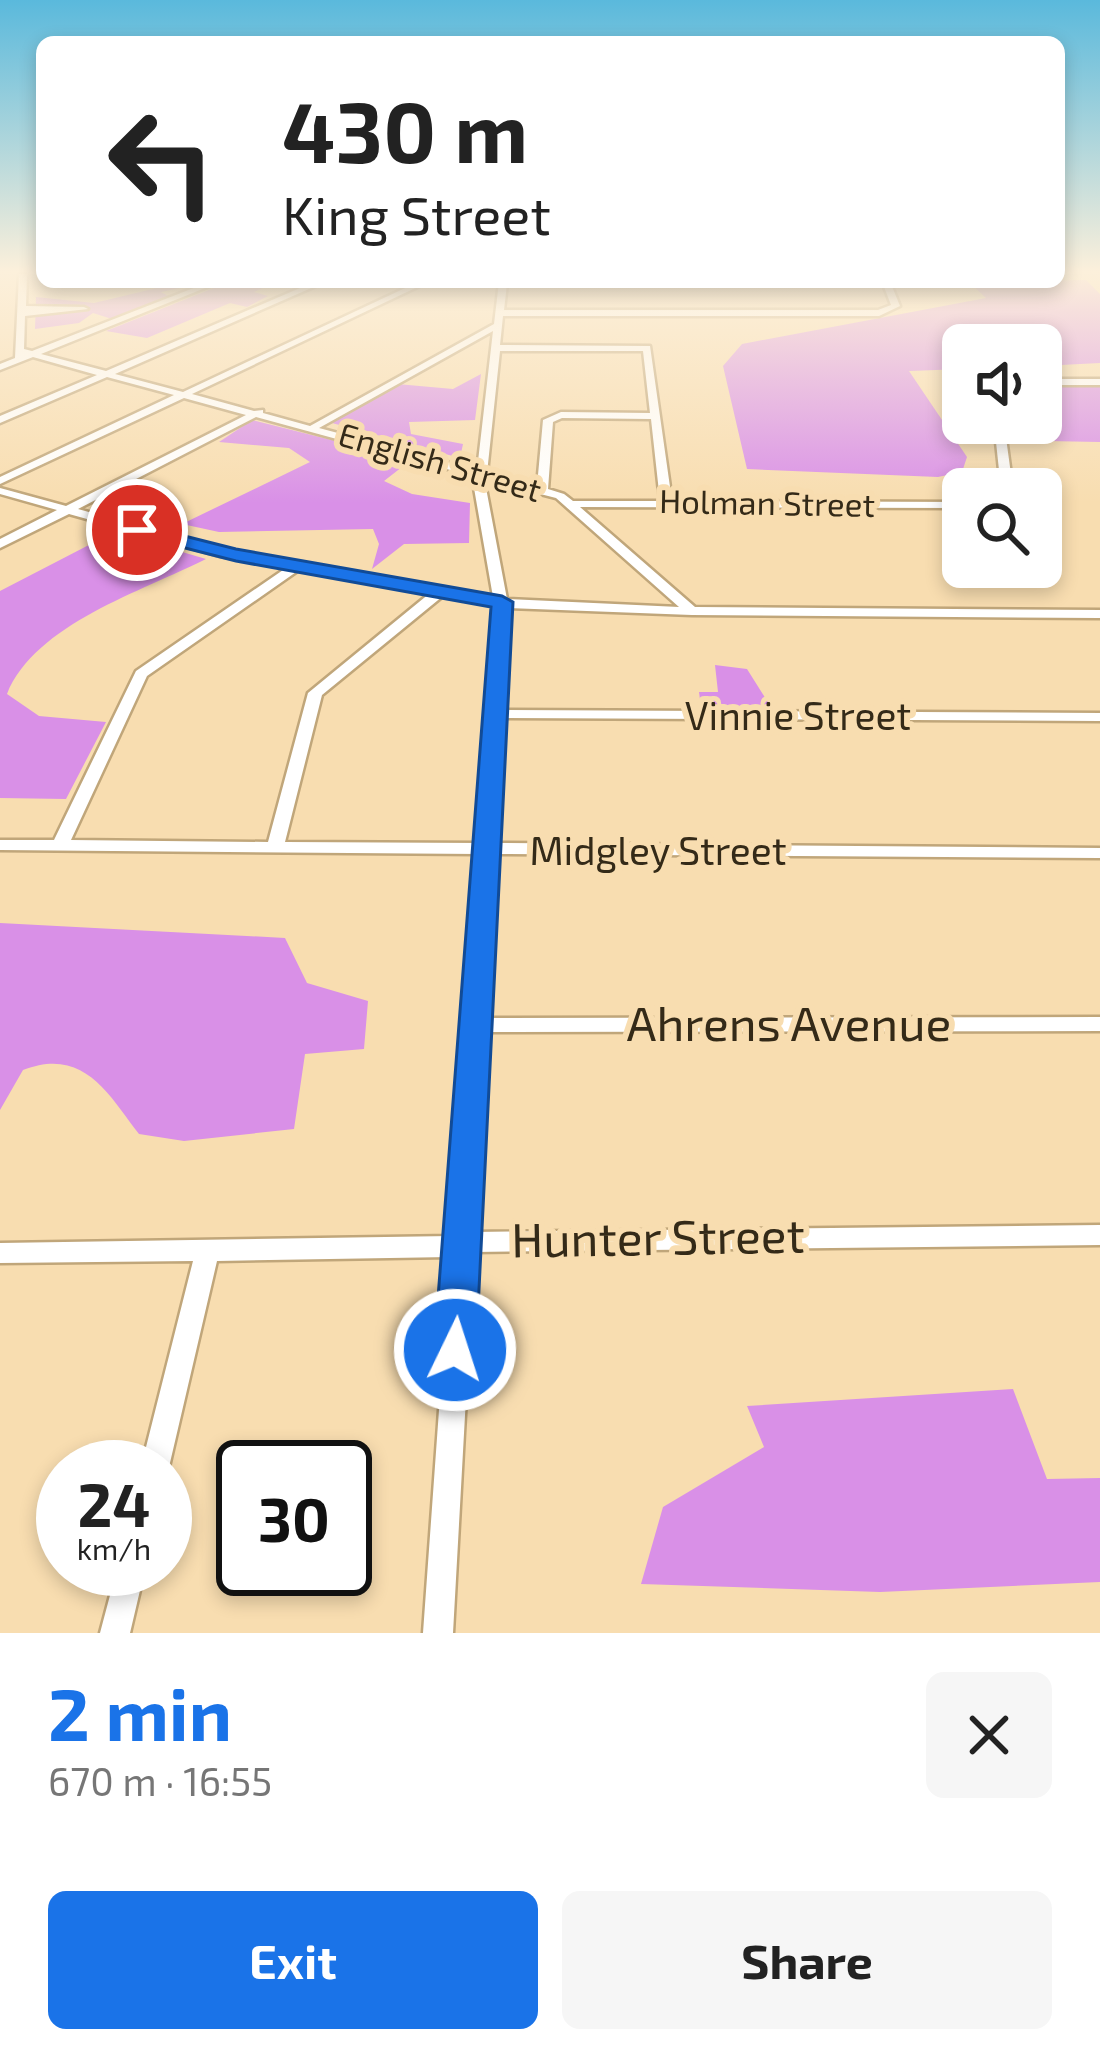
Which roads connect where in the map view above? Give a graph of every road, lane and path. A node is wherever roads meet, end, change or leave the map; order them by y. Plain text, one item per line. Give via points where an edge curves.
1 (162, 350) edge
2 (277, 350) edge
3 (453, 350) edge
4 (496, 350) edge
5 (646, 350) edge
6 (23, 351) joint
7 (0, 367) edge
8 (111, 372) junction
9 (1062, 382) edge
10 (1100, 382) edge
11 (185, 393) junction
12 (259, 412) junction
13 (655, 416) junction
14 (0, 420) edge
15 (314, 428) junction
16 (480, 472) junction
17 (0, 481) edge
18 (0, 490) edge
19 (542, 490) junction
20 (666, 501) junction
21 (575, 504) junction
22 (942, 505) edge
23 (68, 510) junction
24 (0, 544) edge
25 (297, 566) junction
26 (441, 591) junction
27 (502, 602) junction
28 (692, 611) junction
29 (1100, 614) edge
30 (496, 714) junction
31 (1100, 717) edge
32 (0, 845) edge
33 (60, 845) junction
34 (275, 848) junction
35 (488, 850) junction
36 (1100, 854) edge
37 (1100, 1024) edge
38 (478, 1025) junction
39 (1100, 1235) edge
40 (462, 1244) junction
41 (208, 1250) junction
42 (0, 1253) edge
43 (162, 1440) edge
44 (124, 1596) edge
45 (115, 1633) edge
46 (438, 1633) edge

1 - 8 street
2 - 11 street
3 - 15 street
4 - 16 street
5 - 13 street
6 - 7 street
6 - 8 street, English Street
8 - 11 street, English Street
8 - 14 street
9 - 10 street
11 - 12 street, English Street
11 - 17 street
12 - 15 street, English Street
12 - 23 street
13 - 19 street via 550,418
13 - 20 street
15 - 16 street, English Street
16 - 19 street, English Street
16 - 27 street
18 - 23 street
19 - 21 street, English Street
20 - 21 street, Holman Street
20 - 22 street, Holman Street
21 - 28 street, English Street
23 - 24 street
23 - 25 street
25 - 26 street
25 - 33 street via 141,674
26 - 27 street
26 - 34 street via 315,693
27 - 28 street
27 - 30 street
28 - 29 street
30 - 31 street, Vinnie Street
30 - 35 street
32 - 33 street, Midgley Street
33 - 34 street, Midgley Street
34 - 35 street, Midgley Street
35 - 36 street, Midgley Street
35 - 38 street
37 - 38 street, Ahrens Avenue
38 - 40 street
39 - 40 street, Hunter Street
40 - 41 street, Hunter Street
40 - 46 street
41 - 42 street, Hunter Street
41 - 43 street
44 - 45 street

